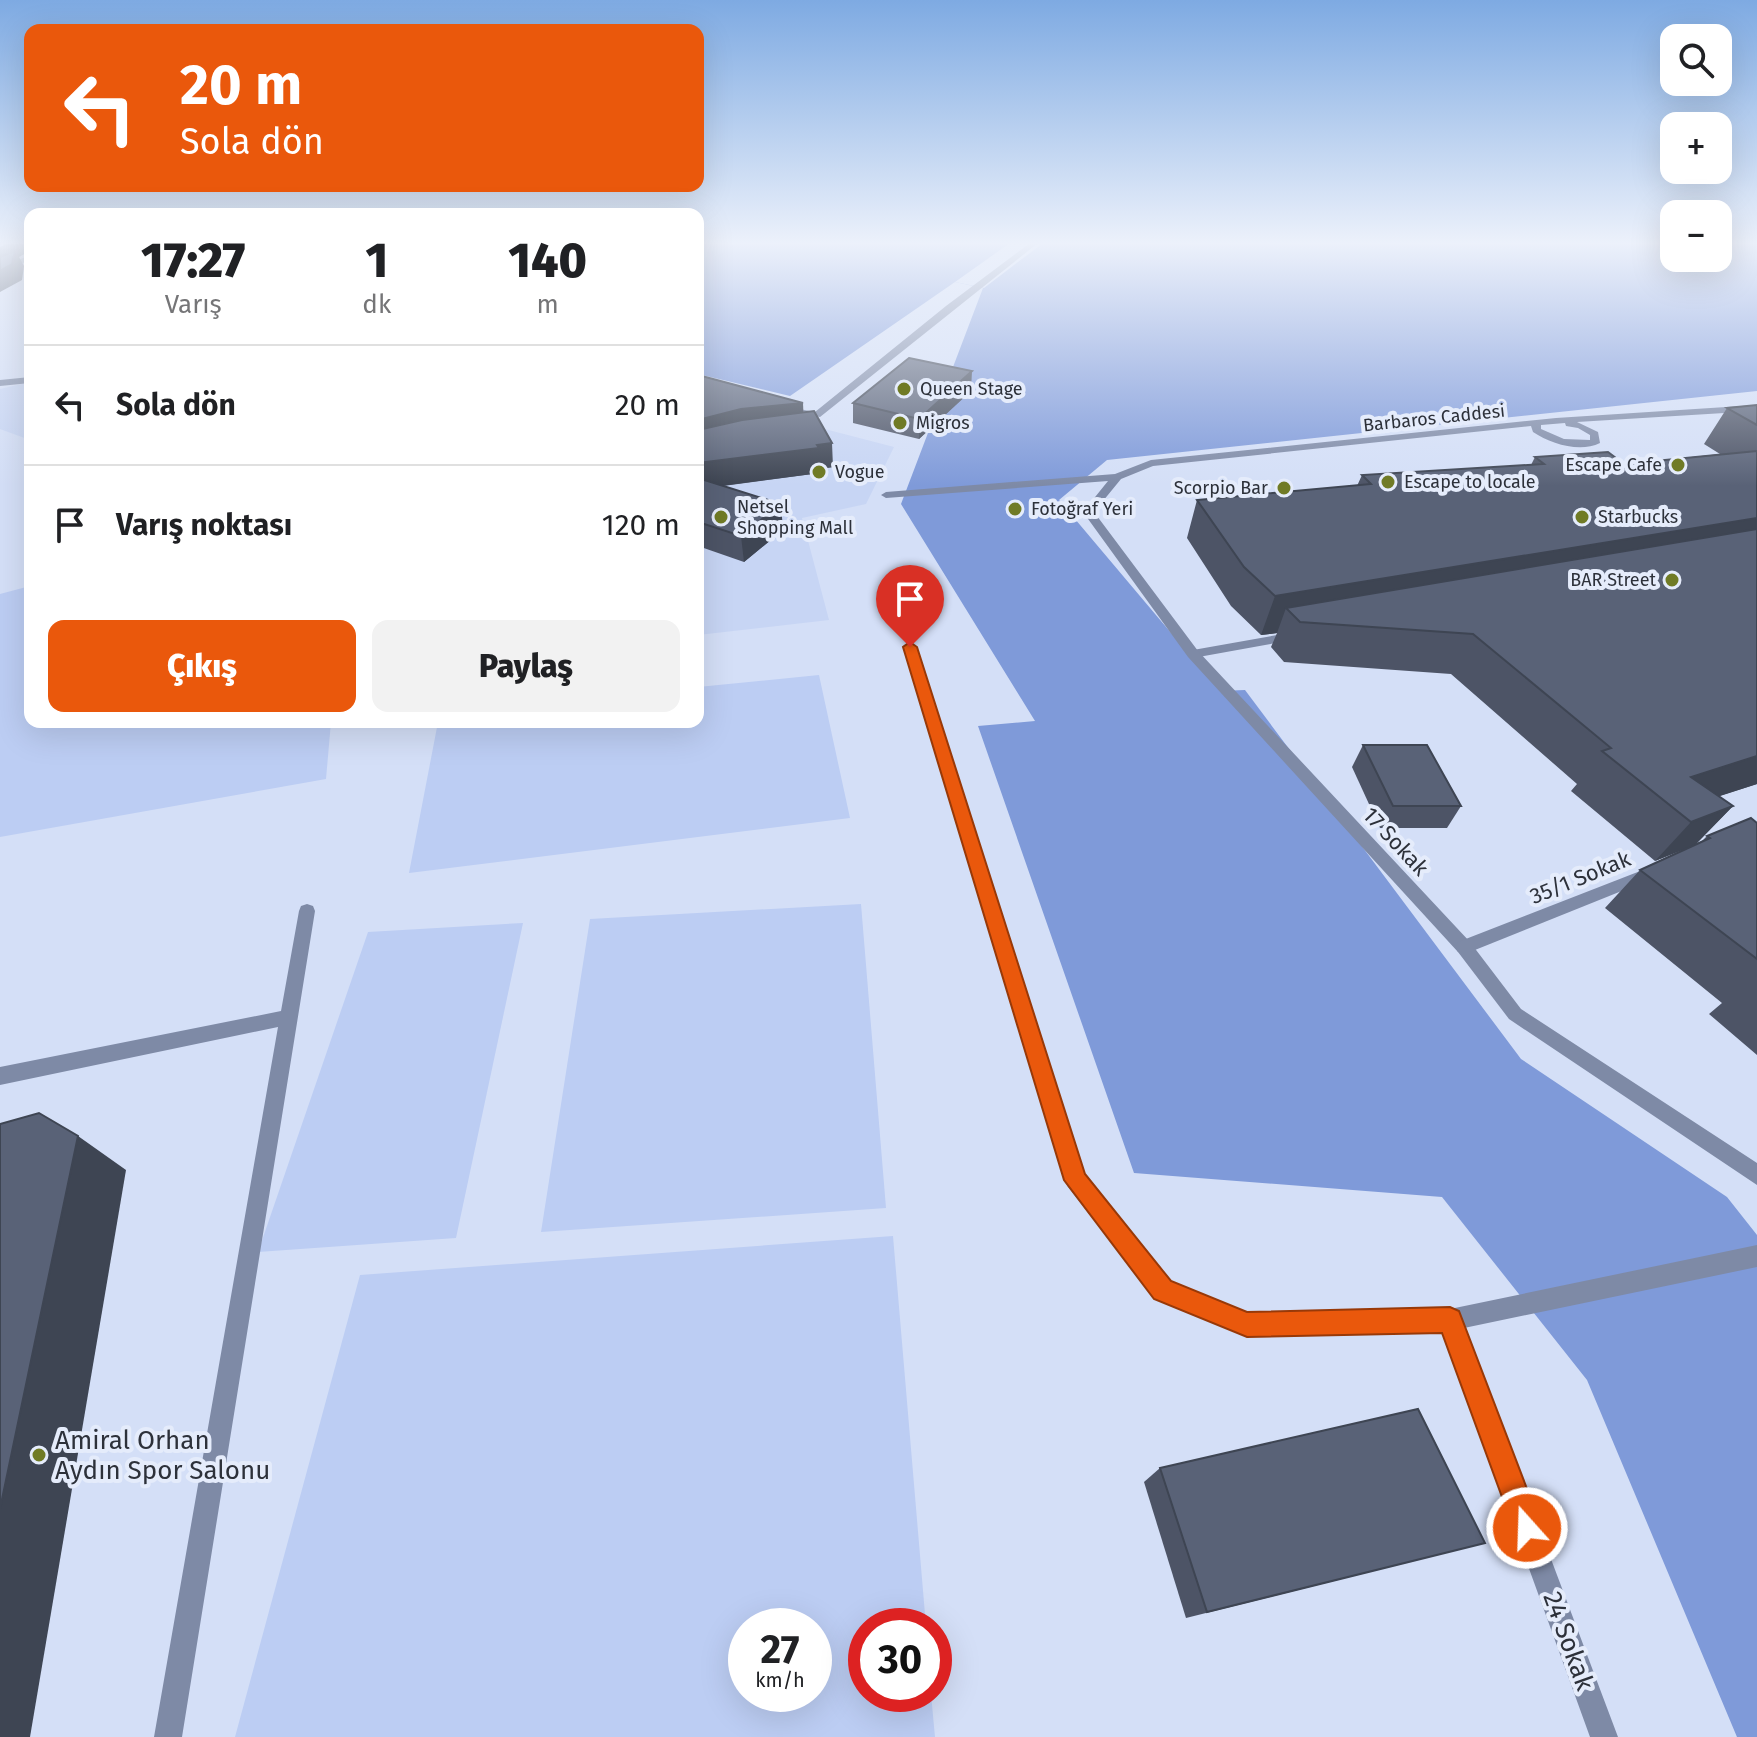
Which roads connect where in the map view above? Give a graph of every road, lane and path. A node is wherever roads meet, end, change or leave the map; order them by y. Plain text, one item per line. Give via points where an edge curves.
1 (929, 324) edge
2 (24, 381) edge
3 (0, 383) edge
4 (787, 407) edge
5 (1757, 408) edge
6 (1556, 421) junction
7 (1536, 423) junction
8 (1583, 444) junction
9 (1595, 452) edge
10 (1117, 477) junction
11 (886, 495) dead end
12 (1302, 635) edge
13 (910, 647) dead end
14 (1193, 654) junction
15 (1669, 865) edge
16 (307, 911) dead end
17 (1464, 947) junction
18 (289, 1017) junction
19 (0, 1076) edge
20 (1757, 1175) edge
21 (1757, 1256) edge
22 (1450, 1320) junction
23 (168, 1737) edge
24 (1604, 1737) edge

1 - 4 street via 817,415
2 - 3 street
5 - 6 street, Barbaros Caddesi
6 - 7 street, Barbaros Caddesi
6 - 8 street via 1595,434 1595,443
7 - 8 street via 1536,430 1549,439
7 - 10 street, Barbaros Caddesi via 1151,463
8 - 9 street
10 - 11 street
10 - 14 street, 17 Sokak via 1088,512
12 - 14 street
13 - 22 street via 1075,1180 1163,1290 1247,1325
14 - 17 street, 17 Sokak
15 - 17 street, 35/1 Sokak
16 - 18 street
17 - 20 street, 17 Sokak via 1515,1014
18 - 19 street
18 - 23 street
21 - 22 street
22 - 24 street, 24 Sokak

